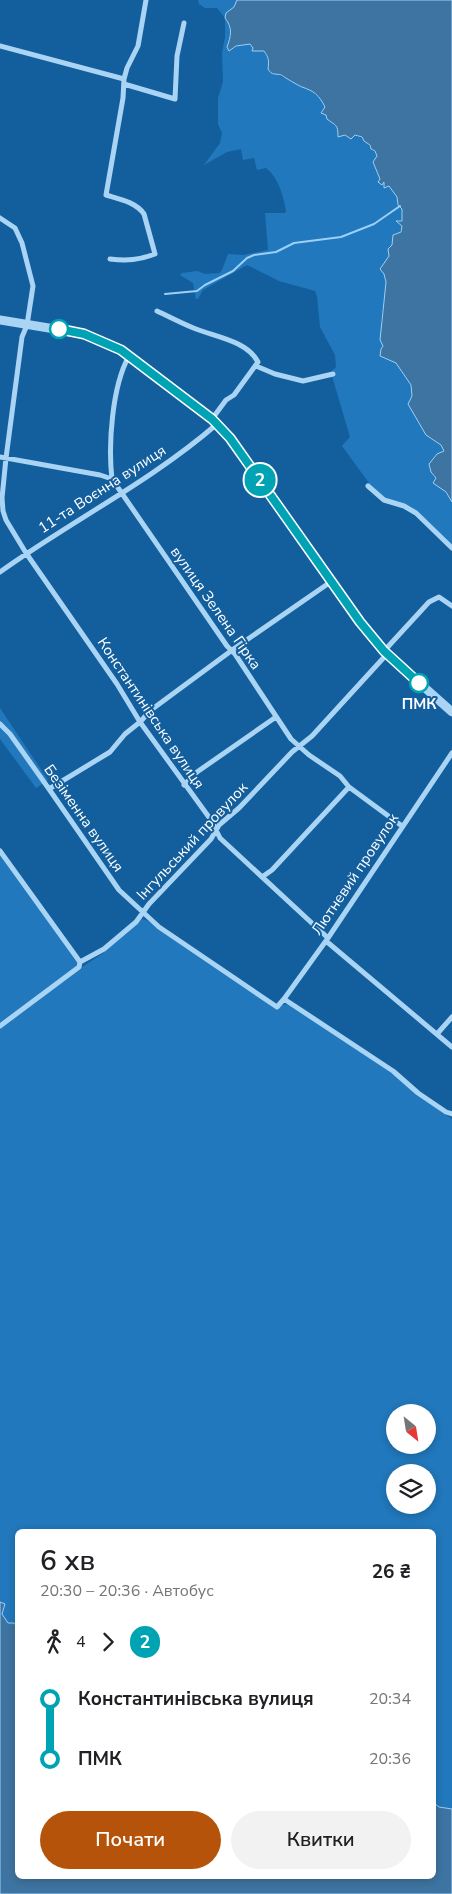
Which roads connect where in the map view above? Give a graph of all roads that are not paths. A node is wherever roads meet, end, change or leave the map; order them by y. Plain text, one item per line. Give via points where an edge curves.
1 (146, 0) edge
2 (184, 23) dead end
3 (0, 46) edge
4 (124, 81) junction
5 (0, 218) edge
6 (110, 259) dead end
7 (156, 311) dead end
8 (0, 320) edge
9 (27, 325) junction
10 (130, 356) junction
11 (256, 366) junction
12 (334, 374) dead end
13 (214, 422) junction
14 (3, 457) edge
15 (112, 478) junction
16 (368, 486) dead end
17 (122, 494) junction
18 (452, 548) edge
19 (26, 553) junction
20 (0, 572) edge
21 (332, 581) junction
22 (452, 606) edge
23 (232, 651) junction
24 (386, 653) junction
25 (452, 712) edge
26 (276, 717) junction
27 (140, 722) junction
28 (0, 724) edge
29 (300, 746) junction
30 (452, 753) edge
31 (184, 784) junction
32 (349, 787) junction
33 (49, 789) junction
34 (402, 826) junction
35 (216, 832) junction
36 (0, 851) edge
37 (262, 877) junction
38 (143, 912) junction
39 (327, 939) junction
40 (80, 962) junction
41 (284, 999) junction
42 (277, 1007) joint
43 (452, 1017) edge
44 (0, 1026) edge
45 (437, 1034) junction
46 (452, 1046) edge
47 (452, 1114) edge

1 - 4 street via 138,46
2 - 4 street via 177,56 175,99
3 - 4 street
4 - 6 street via 106,195 141,209 155,254 127,261
5 - 9 street, Константинівська вулиця via 14,228 18,236 33,286
7 - 11 street via 233,342 255,357
8 - 9 street
9 - 10 street via 84,334
9 - 14 street, Константинівська вулиця via 22,336
10 - 13 street
10 - 15 street, вулиця Зелена Гірка via 123,368 111,427
11 - 12 street via 303,381
11 - 13 street, 11-та Воєнна вулиця via 234,395 226,400
13 - 17 street, 11-та Воєнна вулиця via 204,435
13 - 21 street via 230,438
14 - 15 street
14 - 19 street, Константинівська вулиця via 3,511
15 - 17 street, вулиця Зелена Гірка
16 - 18 street via 384,500 416,513
17 - 19 street, 11-та Воєнна вулиця
17 - 23 street, вулиця Зелена Гірка
19 - 20 street, 11-та Воєнна вулиця
19 - 27 street, Константинівська вулиця
21 - 23 street
21 - 24 street
22 - 24 street, Інгульський провулок via 439,597 429,602
23 - 26 street, вулиця Зелена Гірка
23 - 27 street via 151,710
24 - 25 street
24 - 29 street, Інгульський провулок
26 - 29 street, вулиця Зелена Гірка
26 - 31 street
27 - 31 street, Константинівська вулиця
27 - 33 street via 110,752
28 - 33 street, Безіменна вулиця
29 - 32 street, вулиця Зелена Гірка via 340,776
29 - 35 street, Інгульський провулок via 219,825
30 - 34 street, Лютневий провулок
31 - 35 street, Константинівська вулиця
32 - 34 street, вулиця Зелена Гірка
32 - 37 street
33 - 38 street, Безіменна вулиця via 119,890
34 - 39 street, Лютневий провулок
35 - 37 street, Константинівська вулиця
35 - 38 street, Інгульський провулок
36 - 40 street
37 - 39 street, Константинівська вулиця
38 - 40 street, Інгульський провулок via 104,949
38 - 42 street, Безіменна вулиця via 159,927
39 - 41 street, Лютневий провулок
39 - 45 street, Константинівська вулиця
40 - 44 street, Інгульський провулок via 79,968
41 - 42 street, Лютневий провулок
41 - 47 street
43 - 45 street
45 - 46 street, Константинівська вулиця

